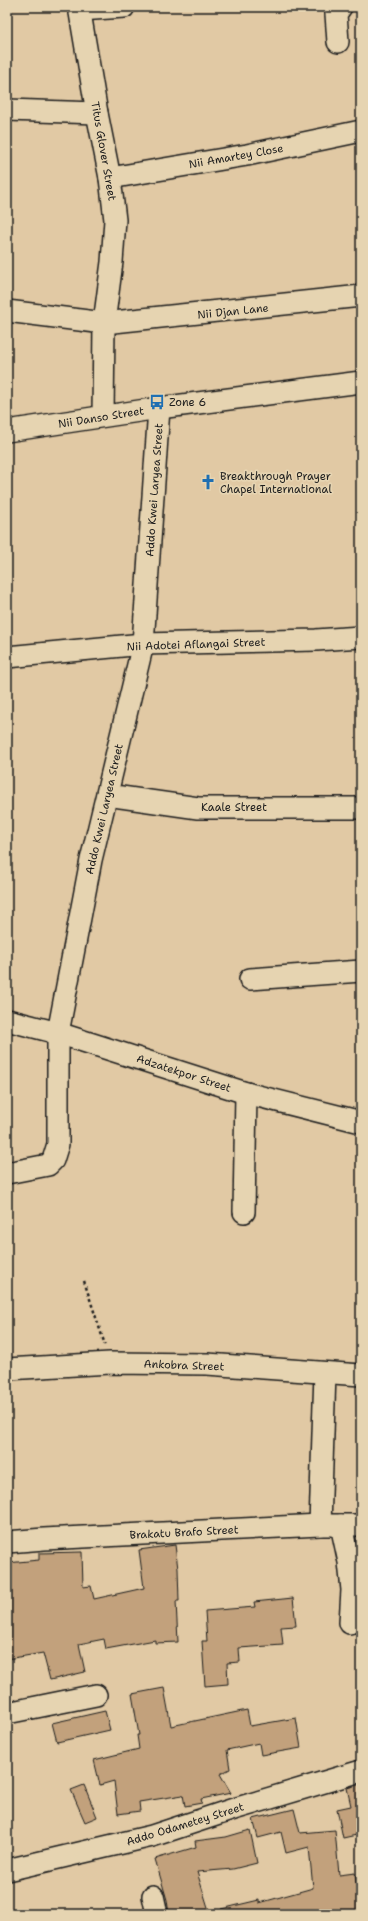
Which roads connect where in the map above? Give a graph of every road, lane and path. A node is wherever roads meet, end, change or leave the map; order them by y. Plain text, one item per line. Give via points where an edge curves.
1 (124, 7) edge
2 (341, 7) edge
3 (79, 9) edge
4 (338, 42) dead end
5 (7, 110) edge
6 (97, 113) junction
7 (361, 131) edge
8 (110, 178) junction
9 (361, 296) edge
10 (7, 311) edge
11 (104, 323) junction
12 (361, 382) edge
13 (159, 408) junction
14 (103, 416) junction
15 (7, 432) edge
16 (361, 637) edge
17 (143, 644) junction
18 (7, 657) edge
19 (107, 795) junction
20 (361, 808) edge
21 (361, 971) edge
22 (250, 979) dead end
23 (7, 1020) edge
24 (58, 1033) junction
25 (246, 1093) junction
26 (361, 1122) edge
27 (7, 1173) edge
28 (244, 1212) dead end
29 (84, 1281) dead end
30 (110, 1363) junction
31 (7, 1369) edge
32 (325, 1373) junction
33 (361, 1375) edge
34 (320, 1525) junction
35 (351, 1525) edge
36 (7, 1542) edge
37 (350, 1623) dead end
38 (96, 1695) dead end
39 (7, 1713) edge
40 (361, 1771) edge
41 (7, 1870) edge

1 - 3 street
2 - 4 street via 336,14
3 - 6 street, Titus Glover Street
5 - 6 street
6 - 8 street, Titus Glover Street
7 - 8 street, Nii Amartey Close via 247,155
8 - 11 street, Titus Glover Street via 115,220
9 - 11 street, Nii Djan Lane
10 - 11 street, Nii Djan Lane
11 - 14 street, Titus Glover Street
12 - 13 street, Nii Danso Street
13 - 14 street, Nii Danso Street
13 - 17 street, Addo Kwei Laryea Street
14 - 15 street, Nii Danso Street
16 - 17 street, Nii Adotei Aflangai Street
17 - 18 street, Nii Adotei Aflangai Street
17 - 19 street, Addo Kwei Laryea Street
19 - 20 street, Kaale Street via 198,808
19 - 24 street, Addo Kwei Laryea Street via 91,860
21 - 22 street
23 - 24 street, Adzatekpor Street
24 - 25 street, Adzatekpor Street
24 - 27 street, Addo Kwei Laryea Street via 57,1151 48,1165
25 - 26 street, Adzatekpor Street
25 - 28 street
29 - 30 path
30 - 31 street, Ankobra Street
30 - 32 street, Ankobra Street via 207,1364
32 - 33 street, Ankobra Street
32 - 34 street
34 - 35 street, Brakatu Brafo Street
34 - 36 street, Brakatu Brafo Street
35 - 37 street
38 - 39 street
40 - 41 street, Addo Odametey Street via 234,1808 152,1836

